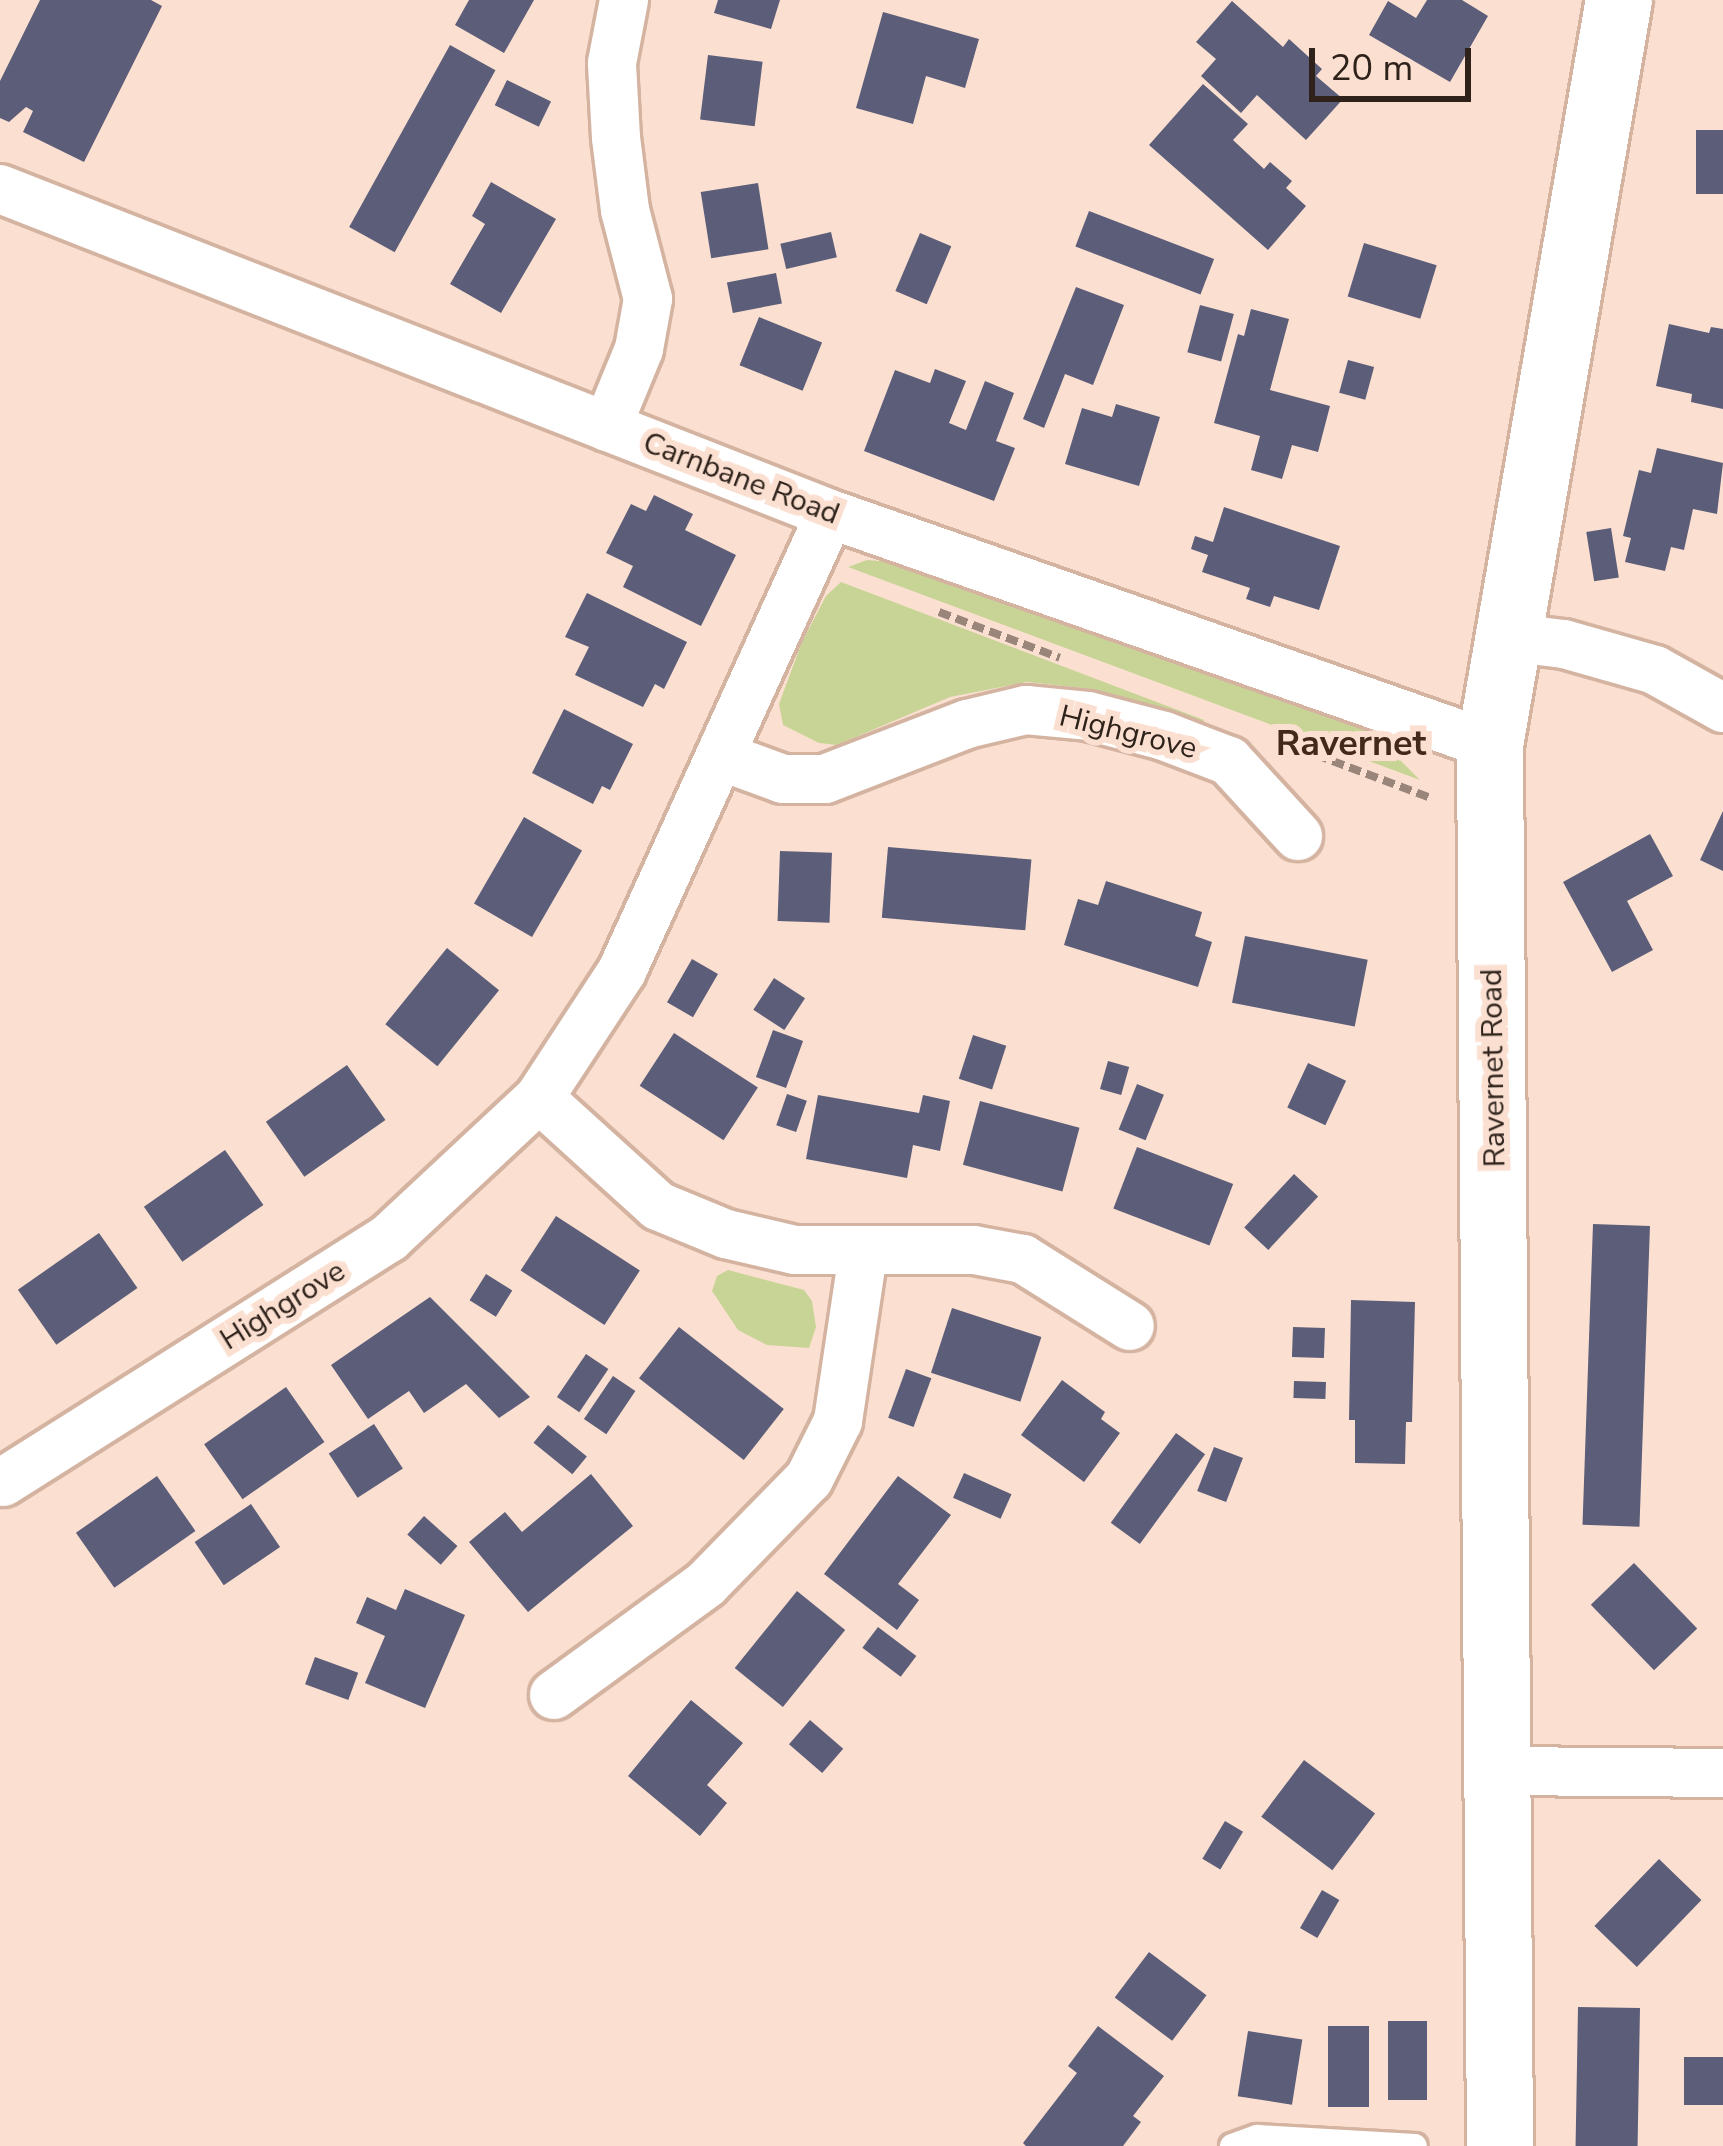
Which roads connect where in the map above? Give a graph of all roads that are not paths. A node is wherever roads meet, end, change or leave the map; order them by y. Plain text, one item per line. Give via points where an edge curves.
1 (624, 0) edge
2 (1618, 0) edge
3 (0, 189) edge
4 (607, 428) junction
5 (830, 514) junction
6 (1505, 637) junction
7 (1723, 708) edge
8 (1490, 745) junction
9 (723, 757) junction
10 (1298, 836) dead end
11 (538, 1098) junction
12 (863, 1253) junction
13 (1130, 1326) dead end
14 (3, 1482) edge
15 (554, 1695) dead end
16 (1500, 1771) junction
17 (1723, 1773) edge
18 (1232, 2146) edge
19 (1415, 2146) edge
20 (1500, 2146) edge

1 - 4 street via 612,63 616,138 648,299 639,349
2 - 6 street, Ravernet Road
3 - 4 street, Carnbane Road
4 - 5 street, Carnbane Road
5 - 8 street, Carnbane Road
5 - 9 street, Highgrove
6 - 7 street via 1655,670
6 - 8 street, Ravernet Road
8 - 16 street, Ravernet Road
9 - 10 street, Highgrove via 783,779 825,779 986,719 1026,710 1088,716 1229,761
9 - 11 street, Highgrove via 622,971
11 - 12 street via 658,1206 749,1240
11 - 14 street, Highgrove via 389,1238
12 - 13 street via 974,1250 1023,1259
12 - 15 street via 838,1421 808,1479 706,1584
16 - 17 street
16 - 20 street, Ravernet Road
18 - 19 lane via 1257,2137

